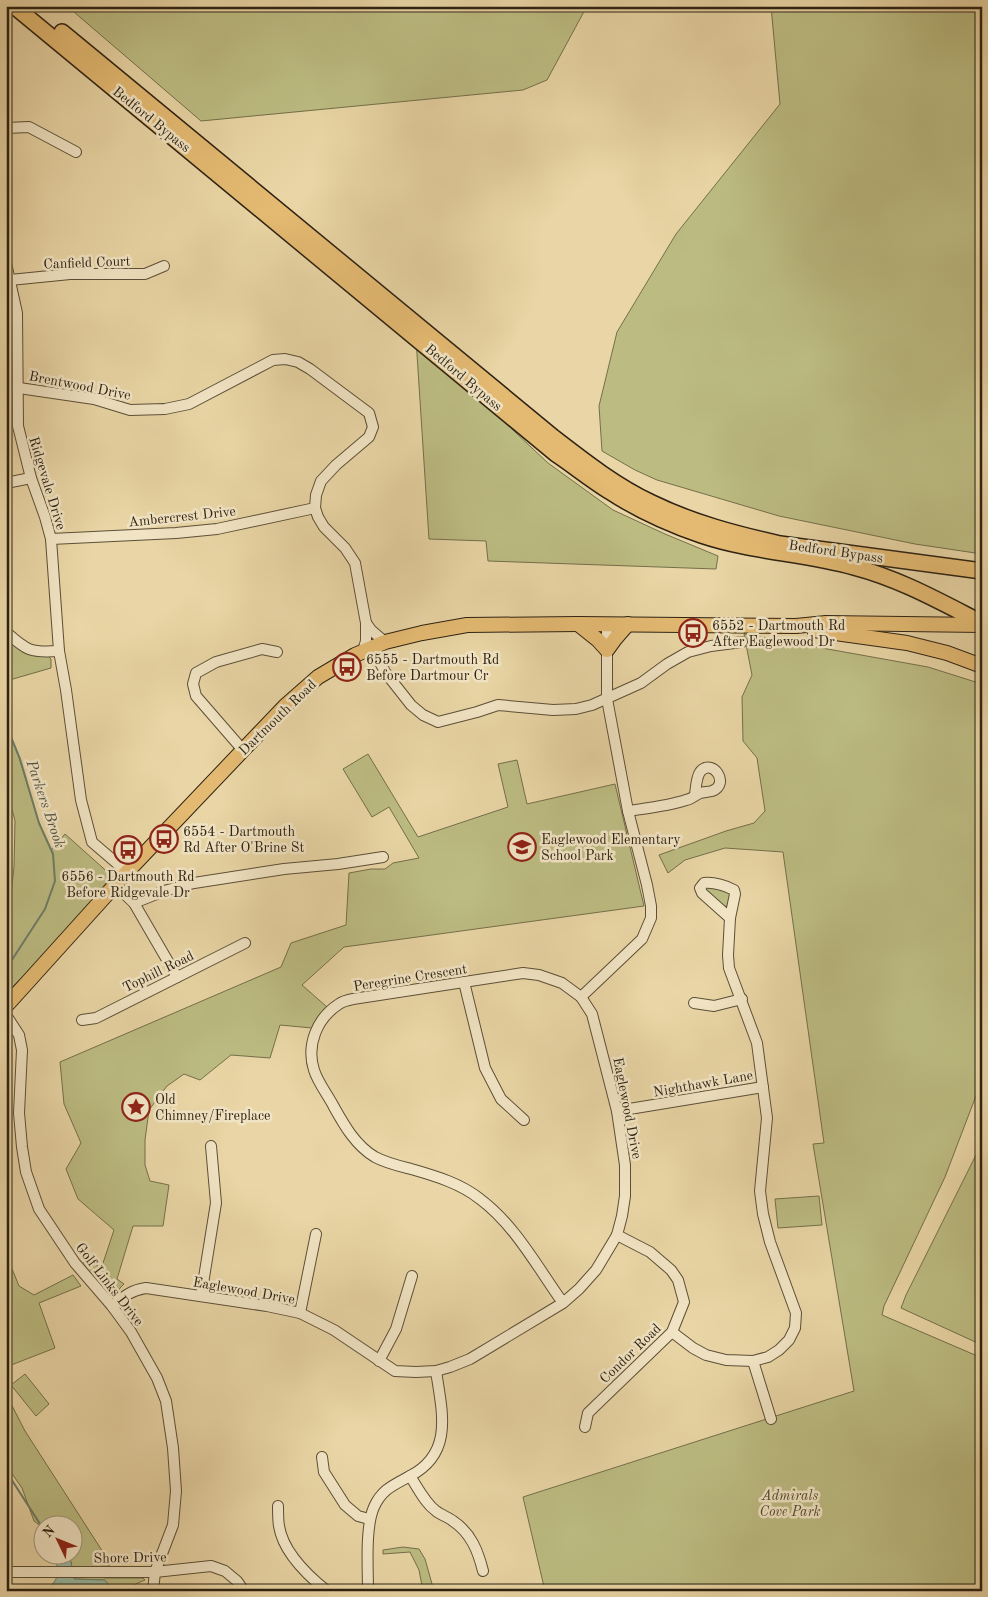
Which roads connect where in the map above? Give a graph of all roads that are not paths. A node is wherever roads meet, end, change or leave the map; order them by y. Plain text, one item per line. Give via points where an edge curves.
1 (14, 6) edge
2 (30, 6) edge
3 (6, 128) edge
4 (76, 152) dead end
5 (6, 264) edge
6 (164, 266) dead end
7 (10, 280) junction
8 (18, 388) junction
9 (31, 478) junction
10 (6, 483) edge
11 (315, 508) junction
12 (51, 539) junction
13 (982, 571) edge
14 (366, 623) junction
15 (578, 624) junction
16 (607, 624) junction
17 (628, 624) junction
18 (982, 624) edge
19 (796, 626) junction
20 (6, 632) edge
21 (742, 642) dead end
22 (373, 646) junction
23 (607, 650) junction
24 (59, 651) junction
25 (277, 652) dead end
26 (982, 666) edge
27 (608, 699) junction
28 (242, 750) junction
29 (695, 795) dead end
30 (628, 811) junction
31 (383, 857) dead end
32 (127, 872) junction
33 (115, 885) junction
34 (134, 904) junction
35 (730, 918) dead end
36 (245, 943) dead end
37 (177, 977) junction
38 (464, 982) junction
39 (581, 997) junction
40 (742, 999) junction
41 (694, 1003) dead end
42 (6, 1006) edge
43 (6, 1015) edge
44 (82, 1020) dead end
45 (763, 1087) junction
46 (617, 1112) junction
47 (524, 1120) dead end
48 (211, 1146) dead end
49 (316, 1234) dead end
50 (617, 1235) junction
51 (412, 1276) dead end
52 (200, 1296) junction
53 (563, 1303) junction
54 (112, 1306) junction
55 (300, 1313) junction
56 (672, 1332) junction
57 (379, 1361) junction
58 (753, 1361) junction
59 (436, 1371) junction
60 (770, 1419) dead end
61 (585, 1427) dead end
62 (322, 1458) dead end
63 (410, 1476) junction
64 (278, 1506) dead end
65 (369, 1519) junction
66 (483, 1571) dead end
67 (6, 1572) edge
68 (155, 1572) junction
69 (153, 1591) edge
70 (244, 1591) edge
71 (327, 1591) edge
72 (368, 1591) edge

1 - 18 highway, Bedford Bypass via 556,454 608,491 647,513 703,535 876,573 910,586
2 - 13 highway, Bedford Bypass via 553,437 624,487 691,520 750,537
3 - 4 street via 29,127
5 - 7 street, Ridgevale Drive
6 - 7 street, Canfield Court via 146,274 70,274
7 - 8 street, Ridgevale Drive via 17,313
8 - 9 street, Ridgevale Drive via 18,426
8 - 11 street, Brentwood Drive via 94,399 130,410 165,409 189,404 274,360 298,362 369,414 373,427 369,437 321,481
9 - 10 street
9 - 12 street, Ridgevale Drive
11 - 12 street, Ambercrest Drive via 209,530
11 - 14 street via 324,527 355,563
12 - 24 street, Ridgevale Drive
14 - 22 street via 371,630
14 - 22 street via 366,641
15 - 16 main road, Dartmouth Road
15 - 22 main road, Dartmouth Road via 467,625
15 - 23 main road
16 - 17 main road, Dartmouth Road
16 - 23 street
17 - 19 main road, Dartmouth Road
17 - 23 main road
18 - 19 main road, Dartmouth Road via 826,623
19 - 26 main road, Dartmouth Road via 907,643
20 - 24 street via 24,648 36,652
21 - 27 street via 688,652 642,683
22 - 27 street via 385,672 411,705 438,722 498,705 576,709
22 - 28 main road, Dartmouth Road via 318,677 284,706
23 - 27 street
24 - 32 street, Ridgevale Drive via 87,827 92,842
25 - 28 street via 262,649 216,662 196,673 193,684 196,696
27 - 30 street
28 - 32 main road, Dartmouth Road
29 - 30 street via 690,800
30 - 39 street via 647,886 651,918 642,939
31 - 34 street via 194,883
32 - 33 main road, Dartmouth Road
33 - 34 street
33 - 42 main road, Dartmouth Road
34 - 37 street
35 - 40 street via 729,968
36 - 37 street, Tophill Road
37 - 44 street, Tophill Road via 96,1018
38 - 39 street, Peregrine Crescent via 523,973 539,975 562,982
38 - 47 street via 485,1068 502,1099
38 - 53 street, Peregrine Crescent via 339,1003 313,1035 314,1070 346,1128 360,1145 374,1156 456,1183 480,1198 516,1237
39 - 46 street, Eaglewood Drive via 592,1014
40 - 41 street via 714,1006
40 - 45 street via 757,1043
43 - 54 street, Golf Links Drive via 19,1035 22,1050 19,1113 22,1147 26,1172 39,1209 74,1263
45 - 46 street, Nighthawk Lane
45 - 58 street via 767,1118 760,1191 763,1214 796,1313 795,1328 789,1340 768,1357
46 - 50 street, Eaglewood Drive via 626,1165 625,1196
48 - 52 street via 216,1203
49 - 55 street
50 - 53 street, Eaglewood Drive via 596,1270
50 - 56 street, Condor Road via 650,1252 678,1280 684,1302
51 - 57 street via 396,1329
52 - 54 street, Eaglewood Drive via 146,1288 125,1295
52 - 55 street, Eaglewood Drive
53 - 59 street, Eaglewood Drive via 470,1359
54 - 68 street, Golf Links Drive via 158,1378 173,1448 176,1491 173,1525
55 - 57 street, Eaglewood Drive via 334,1330
56 - 58 street via 706,1355
56 - 61 street, Condor Road via 588,1413
57 - 59 street, Eaglewood Drive via 395,1371
58 - 60 street
59 - 63 street via 442,1440 434,1458
62 - 65 street via 324,1472 345,1505 358,1516
63 - 65 street via 382,1494
63 - 66 street via 435,1511 465,1531
64 - 71 street via 278,1525 283,1542 294,1558
65 - 72 street
67 - 68 street, Shore Drive
68 - 69 street, Golf Links Drive
68 - 70 street, Shore Drive via 211,1566 237,1581

